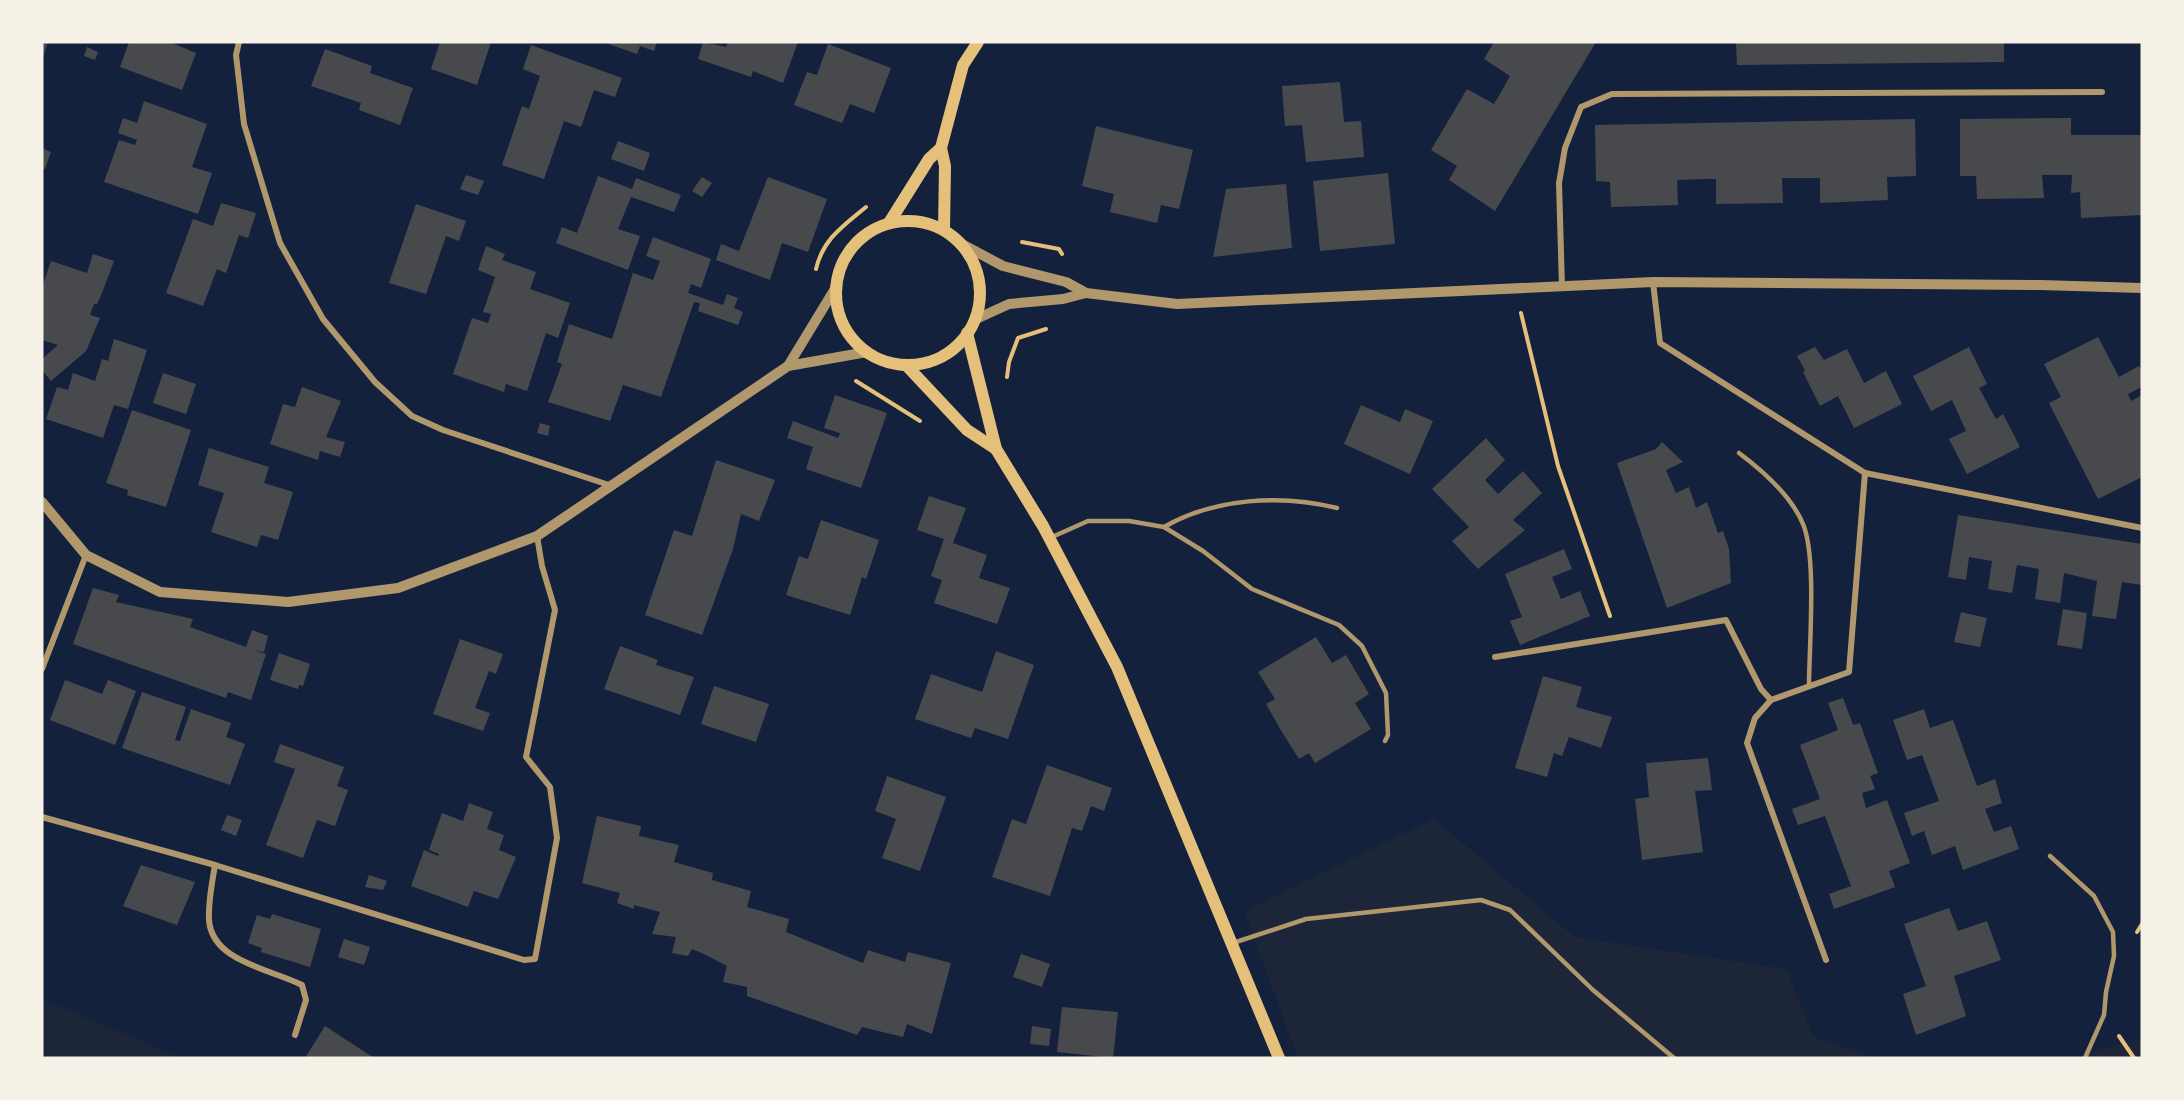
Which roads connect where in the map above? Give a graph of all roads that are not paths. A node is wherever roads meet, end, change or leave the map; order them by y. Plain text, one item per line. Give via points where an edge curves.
1 (239, 42) edge
2 (978, 42) edge
3 (2102, 92) dead end
4 (941, 148) junction
5 (889, 223) junction
6 (944, 230) junction
7 (958, 242) junction
8 (1653, 282) junction
9 (836, 287) junction
10 (1562, 287) junction
11 (2142, 288) edge
12 (1086, 293) junction
13 (974, 320) junction
14 (967, 333) junction
15 (867, 352) junction
16 (906, 365) junction
17 (788, 366) junction
18 (996, 449) junction
19 (1739, 453) dead end
20 (1866, 473) junction
21 (612, 486) junction
22 (42, 502) edge
23 (1337, 508) dead end
24 (1164, 527) junction
25 (2142, 528) edge
26 (537, 536) junction
27 (1049, 538) junction
28 (86, 555) junction
29 (1495, 657) dead end
30 (42, 669) edge
31 (1809, 686) junction
32 (1771, 700) junction
33 (1385, 741) dead end
34 (42, 817) edge
35 (2050, 856) dead end
36 (215, 865) junction
37 (1233, 944) junction
38 (1826, 960) dead end
39 (296, 1035) dead end
40 (1279, 1058) edge
41 (1674, 1058) edge
42 (2085, 1058) edge

1 - 21 street via 236,55 244,124 280,243 323,319 375,382 412,416 443,430
2 - 4 main road via 963,65
3 - 10 street via 1612,94 1581,107 1565,148 1559,183
4 - 5 main road via 929,159
4 - 6 main road via 945,166
5 - 6 main road via 908,220
5 - 9 main road via 852,246
6 - 7 main road
7 - 12 street via 1003,266 1066,282
7 - 13 main road via 971,258 978,278
8 - 10 street
8 - 11 street
8 - 20 street via 1660,343
9 - 15 main road via 838,312 849,334
9 - 17 street
10 - 12 street via 1177,304
12 - 13 street via 1009,304
13 - 14 main road
14 - 16 main road via 941,357
14 - 18 main road
15 - 16 main road via 885,362
15 - 17 street
16 - 18 main road via 967,430
17 - 21 street
18 - 27 main road
19 - 31 lane via 1766,473 1804,525 1810,563
20 - 25 street
20 - 31 street via 1849,672
21 - 26 street
22 - 28 street
23 - 24 lane via 1285,499 1229,505 1183,516
24 - 27 lane via 1129,521 1088,521
24 - 33 lane via 1252,589 1339,625 1362,646 1386,693
26 - 28 street via 398,588 288,602 160,592
26 - 36 street via 555,610 526,757 550,787 557,838 535,959 524,960
27 - 37 main road via 1117,667
28 - 30 street
29 - 32 street via 1726,620 1761,689
31 - 32 street
32 - 38 street via 1755,718 1747,743
34 - 36 street
35 - 42 lane via 2094,896 2113,932 2114,956 2104,1016
36 - 39 street via 209,923 218,946 241,961 280,973 302,985 306,1000
37 - 40 main road
37 - 41 lane via 1306,919 1481,900 1510,910 1593,990

